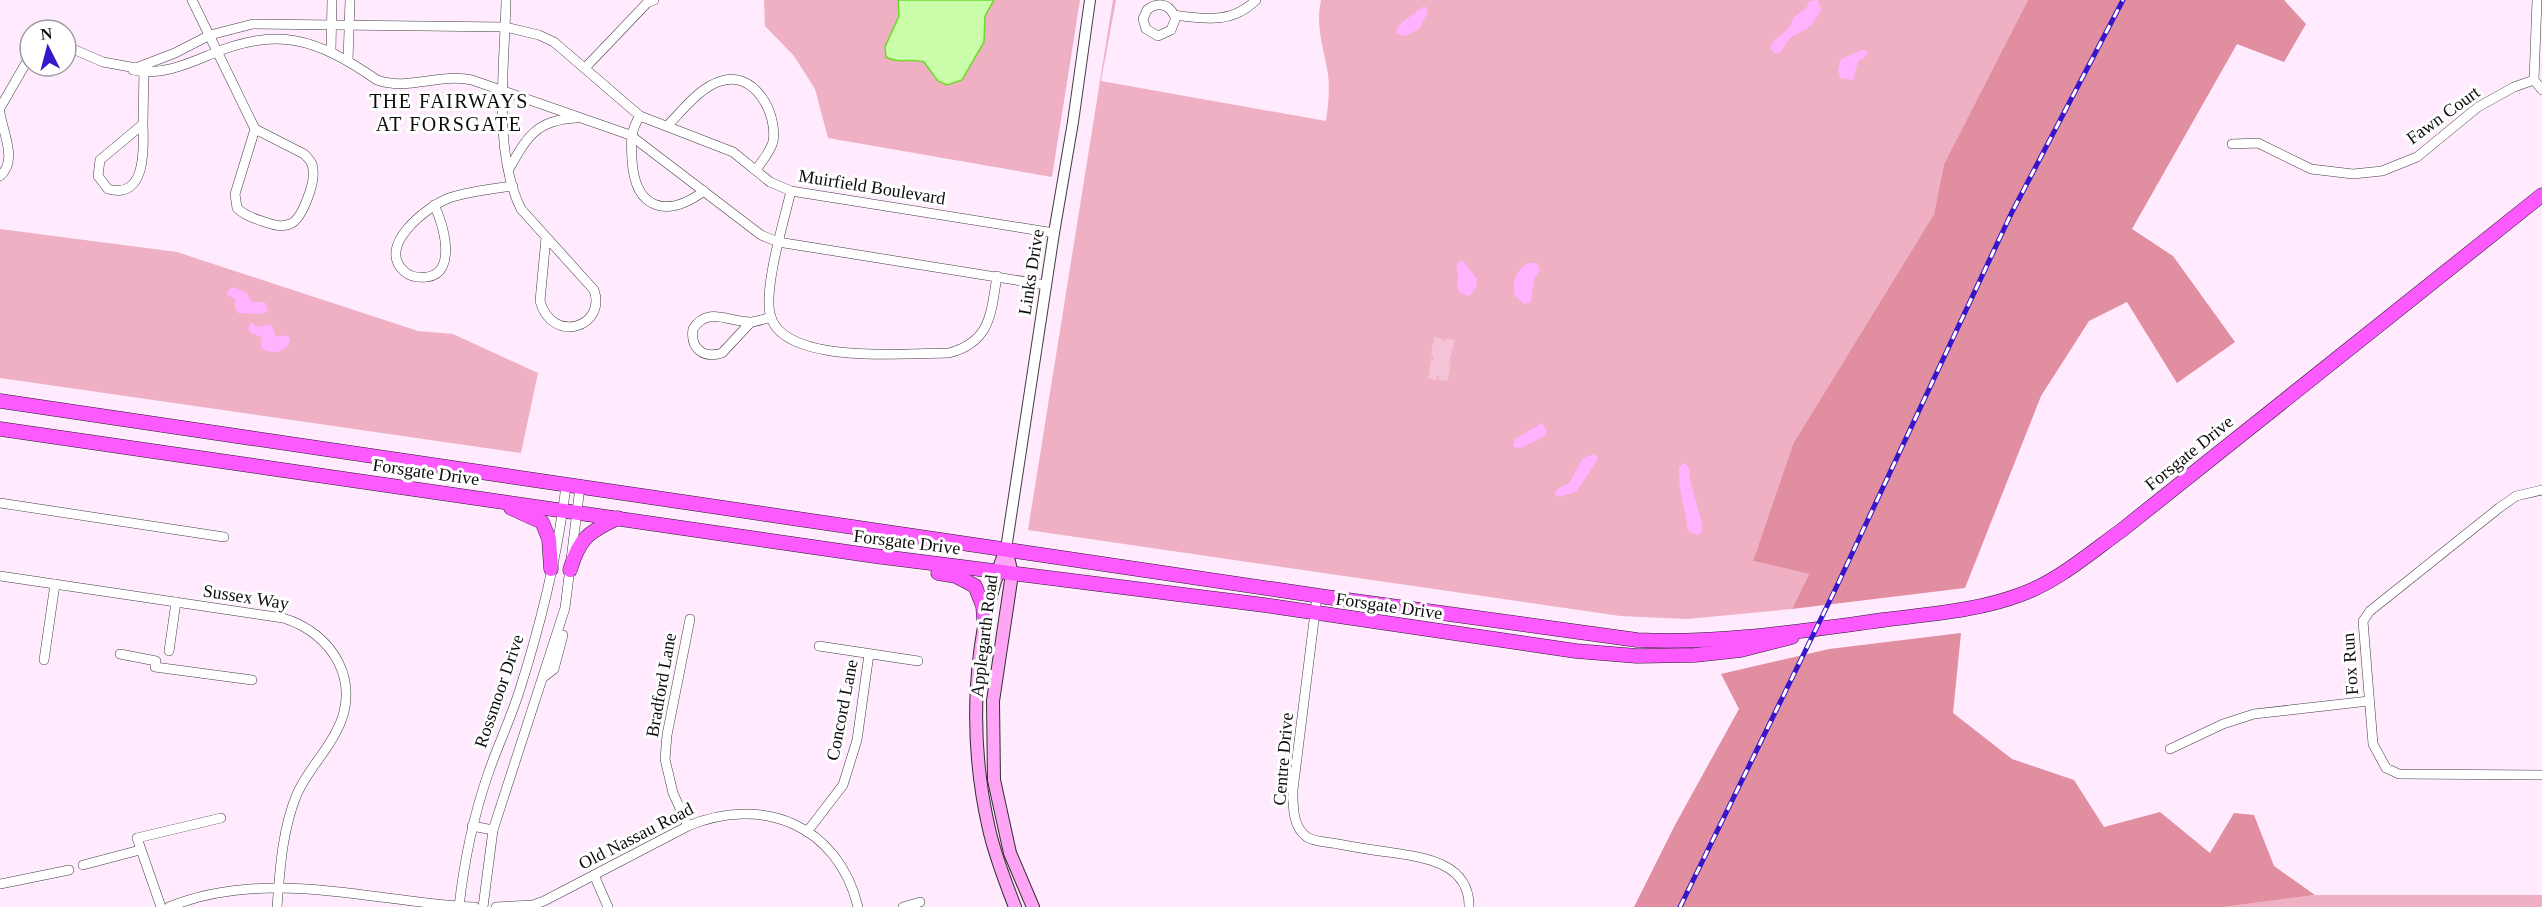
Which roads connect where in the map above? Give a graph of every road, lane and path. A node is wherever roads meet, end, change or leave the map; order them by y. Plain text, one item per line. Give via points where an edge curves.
1 (192, 0) edge
2 (332, 0) edge
3 (350, 0) edge
4 (506, 0) edge
5 (1090, 0) edge
6 (1256, 0) edge
7 (2537, 0) edge
8 (649, 1) edge
9 (1175, 20) dead end
10 (332, 24) junction
11 (349, 25) junction
12 (506, 27) junction
13 (210, 35) junction
14 (78, 51) edge
15 (217, 51) junction
16 (331, 51) junction
17 (348, 61) junction
18 (145, 68) junction
19 (585, 69) junction
20 (18, 77) edge
21 (2534, 80) junction
22 (504, 90) junction
23 (2542, 90) edge
24 (0, 108) edge
25 (0, 113) edge
26 (640, 116) junction
27 (583, 117) junction
28 (143, 124) junction
29 (668, 125) junction
30 (255, 129) junction
31 (630, 135) junction
32 (2232, 144) dead end
33 (509, 169) junction
34 (756, 170) junction
35 (0, 176) edge
36 (513, 186) junction
37 (704, 191) junction
38 (791, 191) junction
39 (2542, 195) edge
40 (434, 205) junction
41 (1054, 233) junction
42 (546, 238) junction
43 (778, 242) junction
44 (997, 276) junction
45 (1046, 285) junction
46 (771, 317) junction
47 (751, 322) junction
48 (0, 401) edge
49 (0, 429) edge
50 (573, 486) junction
51 (2542, 490) edge
52 (484, 498) junction
53 (0, 503) edge
54 (570, 510) junction
55 (618, 518) junction
56 (224, 537) dead end
57 (1006, 549) junction
58 (875, 556) junction
59 (551, 569) junction
60 (570, 570) junction
61 (997, 571) junction
62 (1011, 574) junction
63 (0, 576) edge
64 (55, 584) junction
65 (1317, 596) junction
66 (176, 602) junction
67 (1316, 613) junction
68 (690, 619) dead end
69 (984, 620) junction
70 (1809, 630) junction
71 (819, 646) dead end
72 (169, 651) dead end
73 (120, 654) dead end
74 (869, 654) junction
75 (44, 660) dead end
76 (918, 661) dead end
77 (527, 665) junction
78 (544, 674) junction
79 (252, 680) dead end
80 (2369, 701) junction
81 (2170, 749) dead end
82 (2542, 775) edge
83 (221, 818) dead end
84 (688, 825) junction
85 (472, 826) junction
86 (493, 831) junction
87 (807, 832) junction
88 (140, 850) junction
89 (83, 865) dead end
90 (69, 870) dead end
91 (594, 875) junction
92 (0, 884) edge
93 (278, 886) junction
94 (387, 902) edge
95 (920, 902) dead end
96 (161, 907) edge
97 (169, 907) edge
98 (277, 907) edge
99 (459, 907) edge
100 (475, 907) edge
101 (483, 907) edge
102 (496, 907) edge
103 (608, 907) edge
104 (858, 907) edge
105 (903, 907) edge
106 (1015, 907) edge
107 (1033, 907) edge
108 (1469, 907) edge

1 - 13 street
2 - 10 street
3 - 11 street
4 - 12 street
5 - 41 street, Links Drive
6 - 9 street via 1243,12 1211,20 1174,15 1158,4 1147,10 1143,19 1146,29 1158,36 1171,30
7 - 21 street
8 - 19 street
10 - 11 street, Muirfield Boulevard
10 - 13 street, Muirfield Boulevard via 253,24
10 - 16 street
11 - 12 street, Muirfield Boulevard
11 - 17 street
12 - 19 street, Muirfield Boulevard via 554,42
12 - 22 street
13 - 15 street
13 - 18 street, Muirfield Boulevard
14 - 18 street, Muirfield Boulevard via 103,62
15 - 16 street, Muirfield Boulevard via 263,39 292,40
15 - 18 street, Muirfield Boulevard via 184,65
15 - 30 street
16 - 17 street, Muirfield Boulevard
17 - 22 street, Muirfield Boulevard via 385,83 460,77
18 - 28 street
19 - 26 street, Muirfield Boulevard
20 - 24 street
21 - 23 street
21 - 32 street, Fawn Court via 2478,107 2417,157 2382,171 2354,174 2311,169 2258,143
22 - 27 street, Muirfield Boulevard
22 - 33 street via 503,123
25 - 35 street via 9,158
26 - 29 street, Muirfield Boulevard
26 - 31 street
27 - 31 street, Muirfield Boulevard
27 - 33 street via 548,122 532,132
28 - 28 street via 100,160 98,176 108,189 122,190 136,182
29 - 34 street, Muirfield Boulevard via 733,152
29 - 34 street via 715,83 744,82 761,94 772,128 770,150
30 - 30 street via 235,194 237,208 249,217 278,226 291,224 301,215 313,179 312,166 304,154
31 - 37 street, Muirfield Boulevard
31 - 37 street via 633,175 648,200 676,207
33 - 36 street
34 - 38 street, Muirfield Boulevard via 770,182
36 - 40 street via 473,191
36 - 42 street via 521,209
37 - 43 street, Muirfield Boulevard via 761,235
38 - 41 street, Muirfield Boulevard
38 - 43 street
39 - 70 main road, Forsgate Drive via 2122,530 2062,573 2023,594 1971,608
40 - 40 street via 399,238 396,246 398,263 415,278 430,277 444,261 445,231
41 - 45 street, Links Drive
42 - 42 street via 540,301 543,311 560,326 584,323 597,305 594,290
43 - 44 street, Muirfield Boulevard
43 - 46 street via 770,295
44 - 45 street, Muirfield Boulevard
44 - 46 street via 987,327 971,344 949,353 814,349 795,342
45 - 57 street, Links Drive
46 - 47 street
47 - 47 street via 705,317 693,329 693,342 699,352 717,355 727,350
48 - 50 main road, Forsgate Drive
49 - 52 main road, Forsgate Drive
50 - 54 street, Rossmoor Drive
50 - 54 street, Rossmoor Drive
50 - 57 main road, Forsgate Drive
51 - 80 street, Fox Run via 2516,496 2370,611 2363,621
52 - 54 main road, Forsgate Drive
52 - 59 main road via 542,522 549,539
53 - 56 street
54 - 55 main road, Forsgate Drive
54 - 59 street, Rossmoor Drive
54 - 60 street, Rossmoor Drive
55 - 58 main road, Forsgate Drive
55 - 60 main road via 589,533 576,550
57 - 61 main road, Applegarth Road
57 - 62 main road, Applegarth Road
57 - 65 main road, Forsgate Drive
58 - 61 main road, Forsgate Drive
58 - 69 main road via 914,570 967,580 979,594
59 - 77 street, Rossmoor Drive
60 - 78 street, Rossmoor Drive via 565,608
61 - 62 main road, Forsgate Drive
61 - 69 main road, Applegarth Road
62 - 67 main road, Forsgate Drive
62 - 107 main road, Applegarth Road via 993,701 994,780 1010,853
63 - 64 street, Sussex Way
64 - 66 street, Sussex Way
64 - 75 street
65 - 67 street, Centre Drive
65 - 70 main road, Forsgate Drive via 1637,639 1667,641
66 - 72 street
66 - 93 street, Sussex Way via 302,624 332,649 344,675 346,700 342,721 297,794 281,853
67 - 70 main road, Forsgate Drive via 1575,651 1637,656 1741,650
67 - 108 street, Centre Drive via 1293,790 1298,827 1306,837 1432,860 1451,868 1464,883
68 - 84 street, Bradford Lane via 665,759 673,793
69 - 106 main road, Applegarth Road via 976,724 979,763 996,857
71 - 74 street
73 - 79 street via 156,661 156,667
74 - 76 street
74 - 87 street, Concord Lane via 857,740 843,785
77 - 78 street
77 - 85 street, Rossmoor Drive
78 - 86 street, Rossmoor Drive
80 - 81 street via 2254,714
80 - 82 street, Fox Run via 2373,744 2386,768 2399,774
83 - 88 street via 137,838
84 - 87 street, Old Nassau Road via 709,817 749,812 788,821
84 - 91 street, Old Nassau Road
85 - 86 street
85 - 99 street, Rossmoor Drive
86 - 101 street, Rossmoor Drive
87 - 104 street, Old Nassau Road via 834,856 854,889
88 - 89 street
88 - 96 street
90 - 92 street
91 - 102 street, Old Nassau Road via 532,905
91 - 103 street
93 - 94 street
93 - 97 street via 234,889
93 - 98 street, Sussex Way
94 - 99 street
95 - 105 street
99 - 100 street

